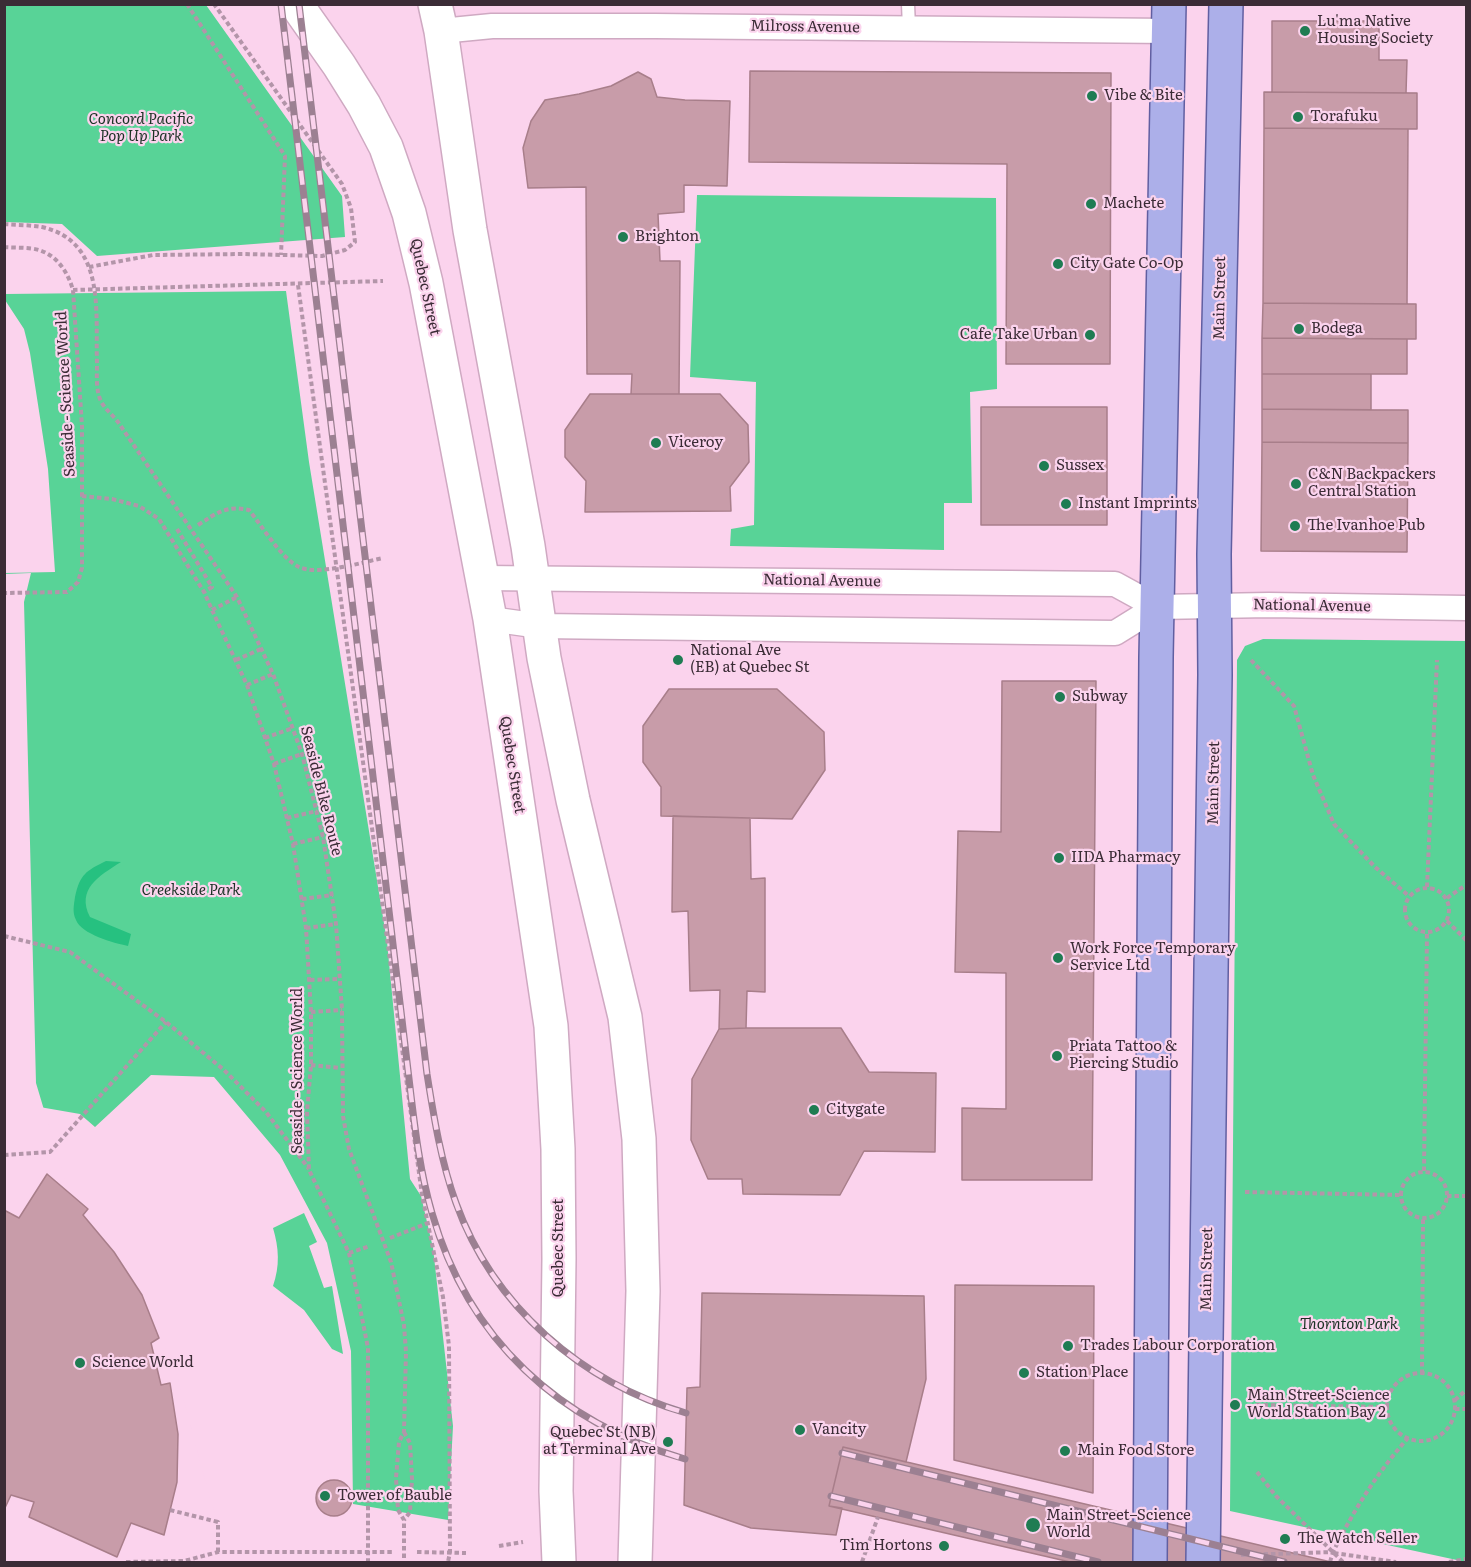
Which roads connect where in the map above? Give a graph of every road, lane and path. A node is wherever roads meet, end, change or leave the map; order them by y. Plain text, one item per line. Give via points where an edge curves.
1 (187, 4) edge
2 (214, 4) edge
3 (296, 4) edge
4 (908, 4) edge
5 (1226, 4) edge
6 (438, 18) edge
7 (1169, 18) edge
8 (909, 28) junction
9 (4, 224) edge
10 (4, 247) edge
11 (281, 255) junction
12 (89, 267) junction
13 (383, 281) dead end
14 (298, 285) junction
15 (73, 290) junction
16 (95, 290) junction
17 (82, 496) junction
18 (198, 525) dead end
19 (177, 529) dead end
20 (383, 558) dead end
21 (338, 567) junction
22 (482, 578) junction
23 (532, 578) junction
24 (204, 592) junction
25 (4, 593) edge
26 (237, 597) junction
27 (1214, 605) junction
28 (1157, 607) junction
29 (1467, 608) edge
30 (212, 610) junction
31 (490, 619) junction
32 (540, 626) junction
33 (261, 649) junction
34 (236, 660) junction
35 (1251, 660) dead end
36 (1437, 660) dead end
37 (273, 674) junction
38 (247, 685) junction
39 (293, 728) junction
40 (265, 738) junction
41 (302, 754) junction
42 (274, 764) junction
43 (317, 811) junction
44 (287, 818) junction
45 (323, 837) junction
46 (293, 844) junction
47 (1467, 885) edge
48 (1427, 887) junction
49 (333, 895) junction
50 (1409, 897) junction
51 (1447, 898) junction
52 (302, 899) junction
53 (1447, 921) junction
54 (336, 924) junction
55 (306, 928) junction
56 (1427, 932) junction
57 (4, 936) edge
58 (1467, 940) edge
59 (340, 979) junction
60 (310, 980) junction
61 (342, 1010) junction
62 (311, 1011) junction
63 (166, 1022) junction
64 (310, 1065) junction
65 (341, 1068) junction
66 (4, 1155) edge
67 (309, 1170) junction
68 (1424, 1172) junction
69 (1245, 1192) dead end
70 (1401, 1195) junction
71 (1447, 1196) junction
72 (1467, 1196) edge
73 (1424, 1218) junction
74 (429, 1223) junction
75 (390, 1238) dead end
76 (370, 1246) dead end
77 (349, 1253) junction
78 (1422, 1374) junction
79 (1467, 1390) edge
80 (1455, 1400) junction
81 (1256, 1405) dead end
82 (1387, 1407) junction
83 (1455, 1409) junction
84 (1467, 1409) edge
85 (404, 1432) junction
86 (1408, 1438) junction
87 (1257, 1472) dead end
88 (170, 1510) dead end
89 (878, 1517) dead end
90 (404, 1520) junction
91 (523, 1542) dead end
92 (499, 1546) dead end
93 (218, 1552) junction
94 (369, 1552) junction
95 (393, 1552) dead end
96 (417, 1552) dead end
97 (450, 1552) junction
98 (1333, 1552) junction
99 (466, 1553) dead end
100 (1240, 1555) dead end
101 (1467, 1559) edge
102 (126, 1563) edge
103 (368, 1563) edge
104 (404, 1563) edge
105 (448, 1563) edge
106 (559, 1563) edge
107 (634, 1563) edge
108 (862, 1563) edge
109 (1150, 1563) edge
110 (1203, 1563) edge
111 (1330, 1563) edge
112 (1343, 1563) edge
113 (1396, 1563) edge
114 (1449, 1563) edge

1 - 11 path via 285,156
2 - 11 path via 323,155 342,184 351,208 355,242 345,250 322,256
3 - 22 main road, Quebec Street via 364,105 386,147 409,213
4 - 8 lane
5 - 27 main road, Main Street
6 - 8 street, Milross Avenue via 504,26
6 - 23 main road via 470,230
7 - 8 street, Milross Avenue
7 - 28 main road
9 - 12 path, Seaside Bike Route via 42,228 69,239 81,250
10 - 15 path via 39,250 57,261
11 - 12 path via 153,255
12 - 16 path, Seaside Bike Route
13 - 14 path
14 - 16 path
14 - 21 path
15 - 16 path
15 - 17 path, Seaside - Science World
16 - 26 path, Seaside Bike Route via 97,385 101,402
17 - 24 path, Seaside - Science World via 112,498 139,506 159,519
17 - 25 path, Seaside - Science World via 82,568 78,582 67,592
18 - 21 path via 222,510 249,510 288,559 300,567
19 - 24 path via 212,587
20 - 21 path
21 - 74 path
22 - 23 street, National Avenue
22 - 31 main road, Quebec Street
23 - 28 street, National Avenue via 1115,584
23 - 32 main road
24 - 30 path, Seaside - Science World
26 - 30 path
26 - 33 path, Seaside Bike Route
27 - 28 street, National Avenue
27 - 29 street, National Avenue
27 - 110 main road, Main Street
28 - 32 street, National Avenue via 1115,633
28 - 109 main road
30 - 34 path, Seaside - Science World
31 - 32 street, National Avenue
31 - 106 main road, Quebec Street via 551,1026 560,1259 556,1491
32 - 107 main road via 573,800 625,1017 639,1139 643,1291
33 - 34 path
33 - 37 path, Seaside Bike Route
34 - 38 path, Seaside - Science World
35 - 50 path via 1294,706 1313,775 1334,824
36 - 48 path
37 - 38 path
37 - 39 path, Seaside Bike Route
38 - 40 path, Seaside - Science World
39 - 40 path
39 - 41 path, Seaside Bike Route
40 - 42 path, Seaside - Science World
41 - 42 path
41 - 43 path, Seaside Bike Route
42 - 44 path, Seaside - Science World
43 - 44 path
43 - 45 path, Seaside Bike Route
44 - 46 path, Seaside - Science World
45 - 46 path
45 - 49 path, Seaside Bike Route
46 - 52 path, Seaside - Science World
47 - 51 path
48 - 50 path
48 - 51 path
49 - 52 path
49 - 54 path, Seaside Bike Route
50 - 56 path via 1405,917 1414,928
51 - 53 path
52 - 55 path, Seaside - Science World
53 - 56 path
53 - 58 path
54 - 55 path
54 - 59 path, Seaside Bike Route
55 - 60 path, Seaside - Science World
56 - 68 path
57 - 63 path via 70,952
59 - 60 path
59 - 61 path, Seaside Bike Route
60 - 62 path, Seaside - Science World
61 - 62 path
61 - 65 path, Seaside Bike Route
62 - 64 path, Seaside - Science World
63 - 66 path via 50,1152
63 - 67 path via 224,1070 266,1112
64 - 65 path
64 - 67 path, Seaside - Science World
65 - 85 path, Seaside Bike Route via 349,1149 390,1262 404,1325
67 - 77 path, Seaside - Science World
68 - 70 path via 1405,1182
68 - 71 path via 1439,1176
69 - 70 path
70 - 73 path via 1410,1214
71 - 72 path
71 - 73 path via 1437,1215
73 - 78 path
74 - 75 path
74 - 97 path via 449,1346
76 - 77 path
77 - 94 path, Seaside - Science World via 368,1348
78 - 80 path via 1434,1375 1443,1382
78 - 82 path via 1412,1375 1394,1387
79 - 80 path
80 - 83 path
81 - 82 path
82 - 86 path via 1393,1426
83 - 84 path
83 - 86 path via 1448,1429 1439,1436 1418,1441
85 - 90 path, Seaside Bike Route via 399,1442 396,1478 398,1510
85 - 90 path, Seaside Bike Route via 410,1443 412,1479 410,1512
86 - 98 path via 1384,1465
87 - 98 path
88 - 93 path via 218,1522
89 - 108 path
90 - 104 path, Seaside Bike Route
91 - 92 path
93 - 94 path
93 - 102 path via 184,1561
94 - 95 path
94 - 103 path, Seaside - Science World
96 - 97 path
97 - 99 path
97 - 105 path
98 - 100 path
98 - 111 path
98 - 112 path
98 - 113 path
101 - 114 path

